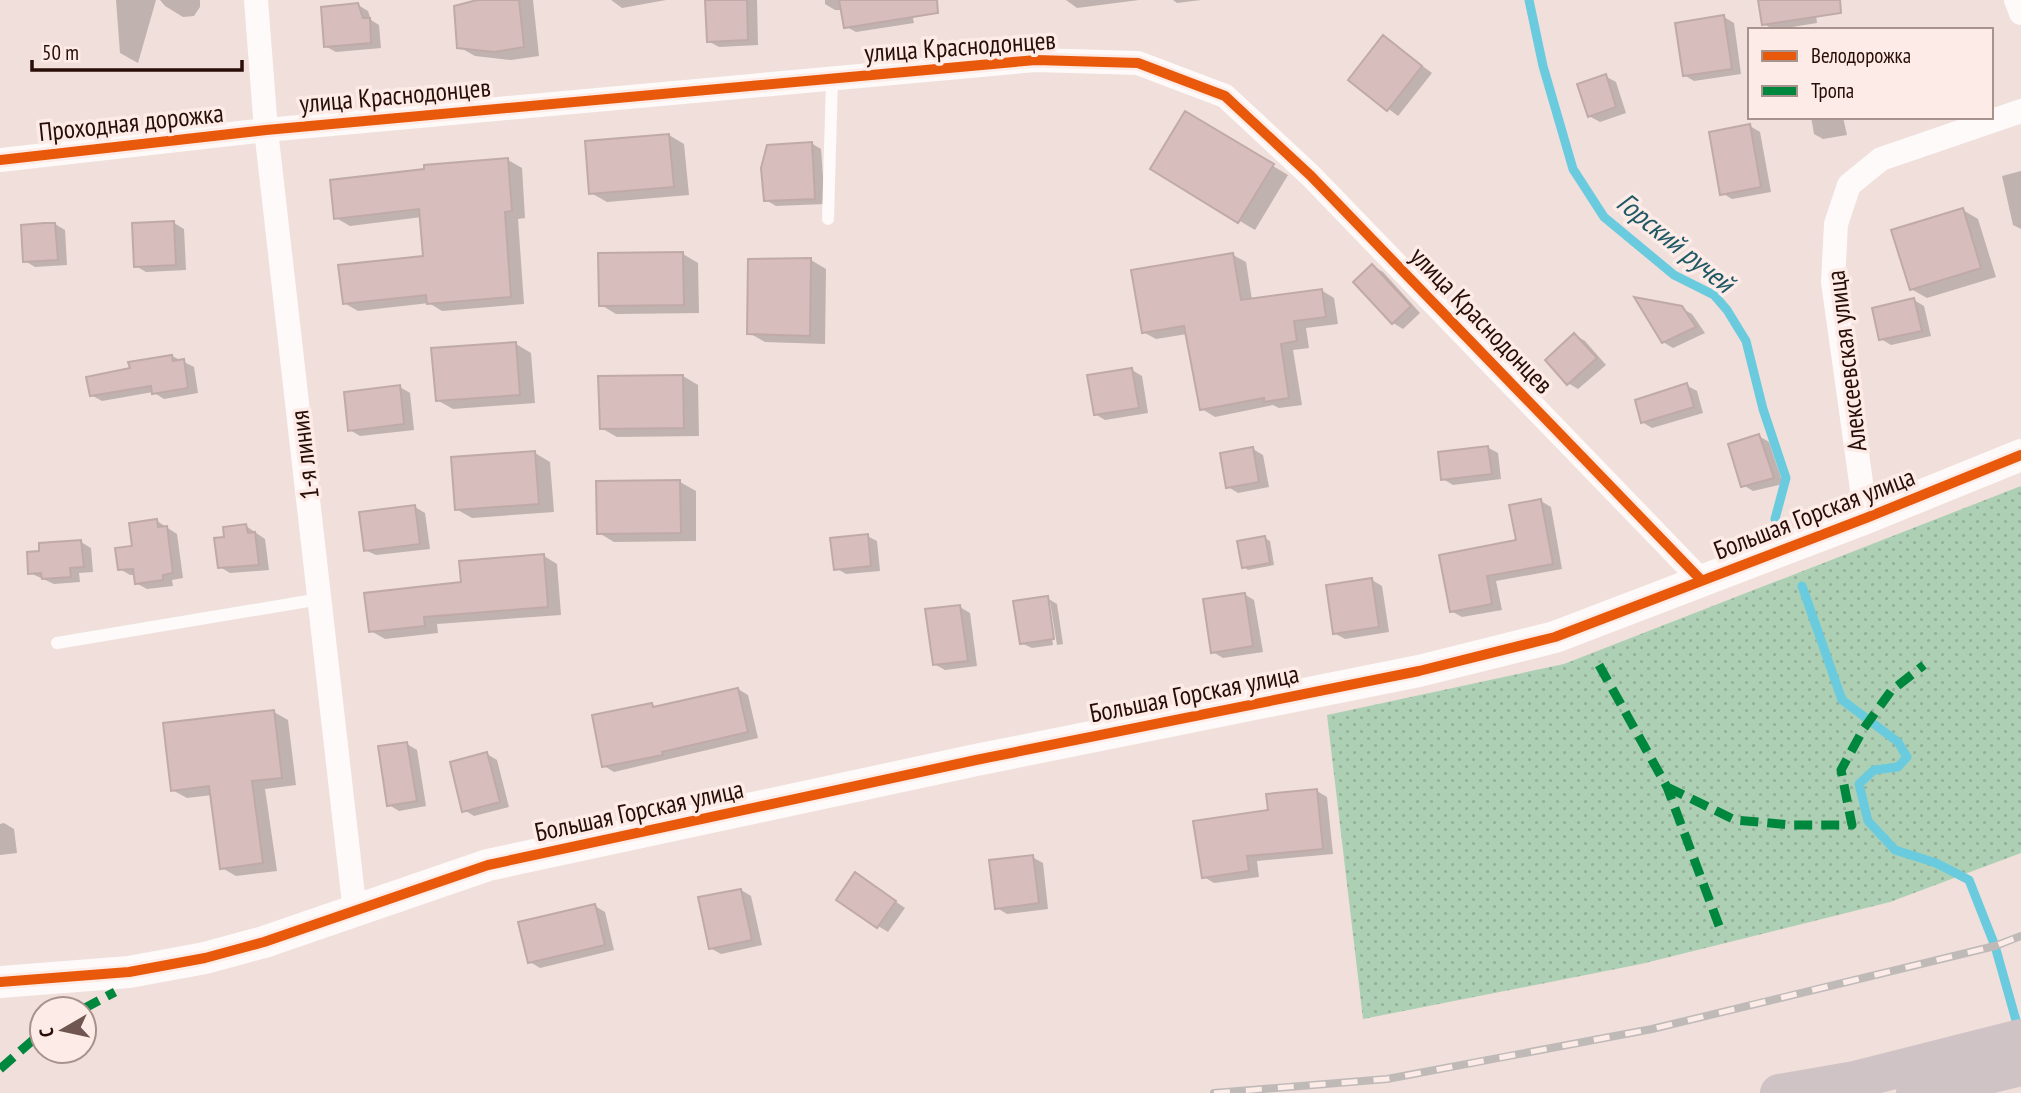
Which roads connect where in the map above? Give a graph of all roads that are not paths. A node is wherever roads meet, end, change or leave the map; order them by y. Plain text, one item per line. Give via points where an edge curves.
1 (256, 0) edge
2 (2015, 0) edge
3 (2021, 13) edge
4 (832, 79) junction
5 (2021, 111) edge
6 (266, 130) junction
7 (0, 160) edge
8 (828, 219) dead end
9 (2021, 455) edge
10 (1866, 518) junction
11 (1702, 581) junction
12 (320, 599) junction
13 (57, 643) dead end
14 (357, 909) junction
15 (0, 982) edge
16 (2014, 1054) edge
17 (1779, 1093) edge
18 (1915, 1093) edge

1 - 6 street, 1-я линия
2 - 3 street
4 - 6 street, улица Краснодонцев
4 - 8 lane
4 - 11 street, улица Краснодонцев via 1036,60 1138,63 1225,96 1311,176
5 - 10 street, Алексеевская улица via 1881,159 1849,185 1836,224 1833,282
6 - 7 street, Проходная дорожка
6 - 12 street, 1-я линия
9 - 10 street, Большая Горская улица
10 - 11 street, Большая Горская улица
11 - 14 street, Большая Горская улица via 1555,637 1484,655 488,865
12 - 13 lane
12 - 14 street, 1-я линия
14 - 15 street, Большая Горская улица via 205,958 128,972
16 - 17 highway
16 - 18 highway

